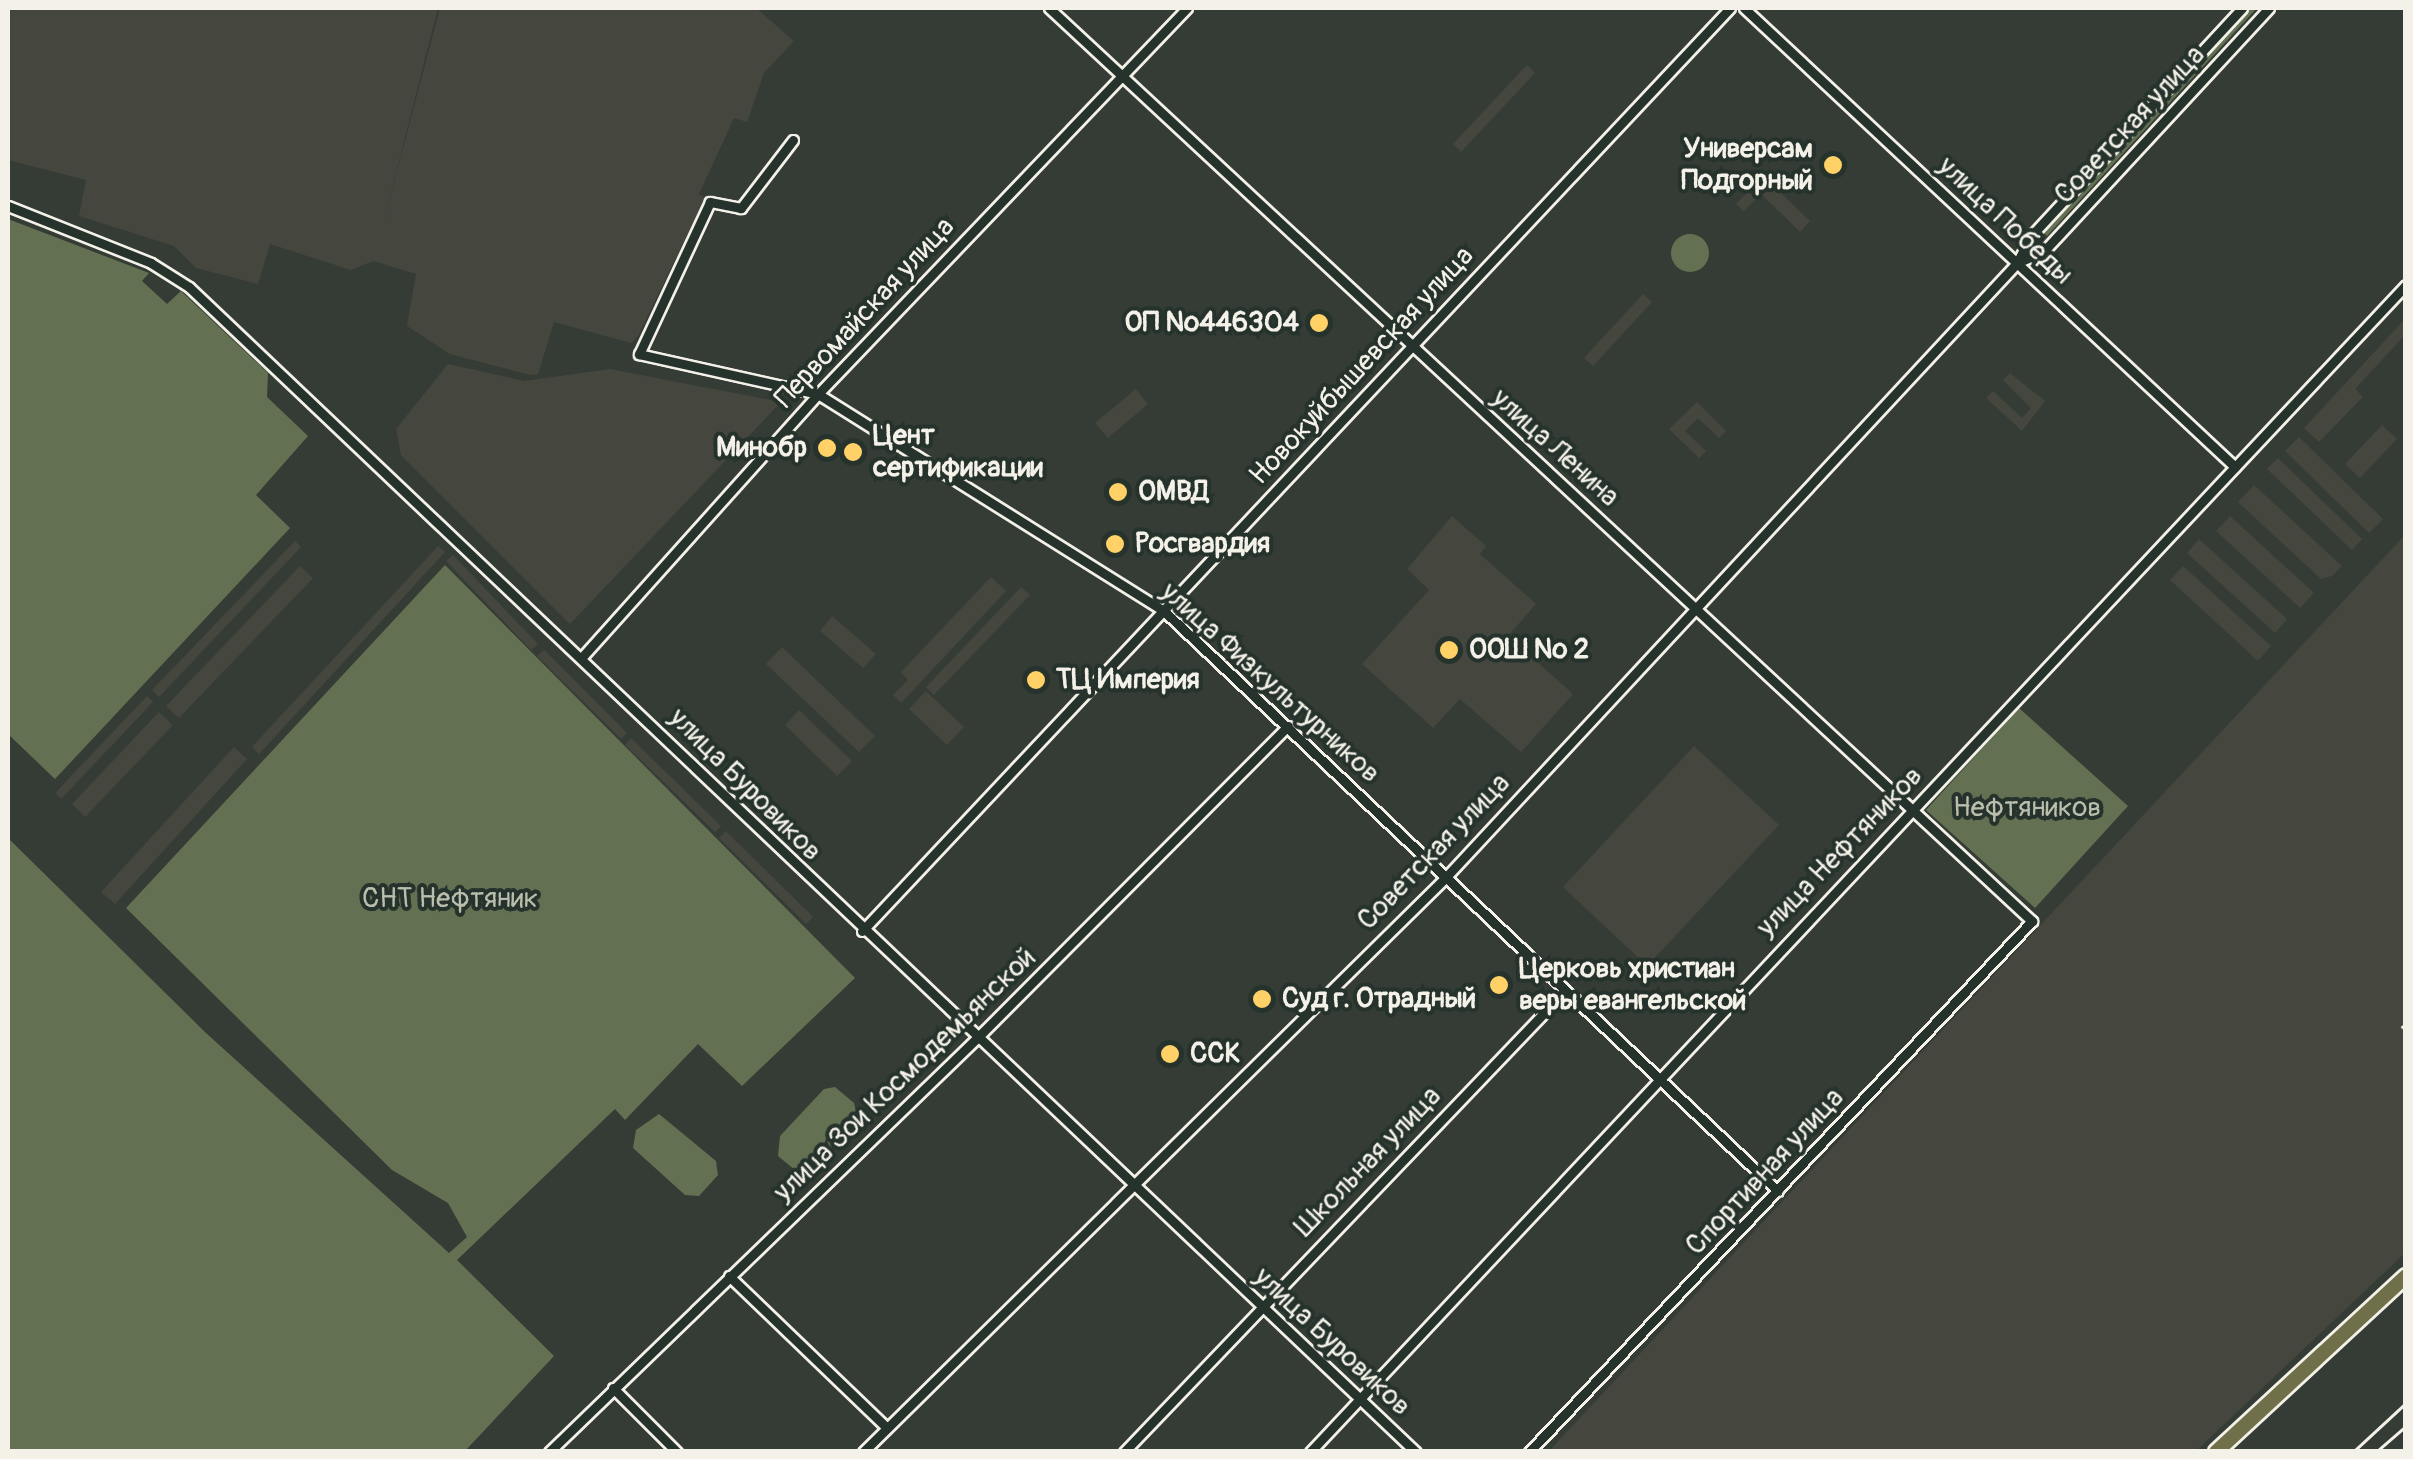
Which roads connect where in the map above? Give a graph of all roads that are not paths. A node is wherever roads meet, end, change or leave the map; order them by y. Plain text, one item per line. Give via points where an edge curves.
1 (1049, 8) edge
2 (1187, 8) edge
3 (1730, 8) edge
4 (1744, 8) edge
5 (2242, 8) edge
6 (2269, 8) edge
7 (1123, 76) junction
8 (793, 140) dead end
9 (8, 206) edge
10 (2017, 263) junction
11 (2406, 285) edge
12 (1409, 347) junction
13 (818, 394) junction
14 (2235, 467) junction
15 (1696, 606) junction
16 (1166, 612) junction
17 (583, 656) junction
18 (1288, 726) junction
19 (1910, 812) junction
20 (1446, 877) junction
21 (2032, 921) joint
22 (862, 931) junction
23 (1564, 992) junction
24 (976, 1039) junction
25 (1657, 1078) junction
26 (1133, 1186) junction
27 (1778, 1191) junction
28 (729, 1276) junction
29 (2406, 1276) edge
30 (1260, 1306) junction
31 (612, 1388) junction
32 (1360, 1398) junction
33 (886, 1428) junction
34 (865, 1451) edge
35 (549, 1452) edge
36 (678, 1452) edge
37 (1124, 1452) edge
38 (1310, 1452) edge
39 (1416, 1452) edge
40 (1529, 1452) edge
41 (2216, 1452) edge

1 - 7 street, улица Ленина
2 - 7 street, Первомайская улица
3 - 12 street, Новокуйбышевская улица
4 - 10 street, улица Победы
5 - 10 street, Советская улица via 2030,236
6 - 10 street, Советская улица via 2044,252
7 - 12 street, улица Ленина
7 - 13 street, Первомайская улица
8 - 13 street, улица Физкультурников via 740,208 710,202 639,354
9 - 17 street, улица Буровиков via 151,263 188,286
10 - 14 street, улица Победы
10 - 15 street, Советская улица
11 - 14 street, улица Нефтяников
12 - 15 street, улица Ленина
12 - 16 street, Новокуйбышевская улица
13 - 16 street, улица Физкультурников
13 - 17 street, Первомайская улица
14 - 19 street, улица Нефтяников
15 - 19 street, улица Ленина
15 - 20 street, Советская улица
16 - 18 street, улица Физкультурников
16 - 22 street, Новокуйбышевская улица
17 - 22 street, улица Буровиков
18 - 20 street, улица Физкультурников
18 - 24 street, улица Зои Космодемьянской
19 - 21 street, улица Ленина
19 - 25 street, улица Нефтяников
20 - 23 street, улица Физкультурников
20 - 26 street, Советская улица
21 - 27 street, Спортивная улица
22 - 24 street, улица Буровиков
23 - 25 street, улица Физкультурников
23 - 30 street, Школьная улица
24 - 26 street, улица Буровиков
24 - 28 street, улица Зои Космодемьянской
25 - 27 street, улица Физкультурников
25 - 32 street, улица Нефтяников
26 - 30 street, улица Буровиков
26 - 33 street, Советская улица
27 - 40 street, Спортивная улица
28 - 31 street, улица Зои Космодемьянской
28 - 33 street
29 - 41 main road
30 - 32 street, улица Буровиков
30 - 37 street, Школьная улица
31 - 35 street, улица Зои Космодемьянской
31 - 36 street
32 - 38 street, улица Нефтяников
32 - 39 street, улица Буровиков
33 - 34 street, Советская улица

